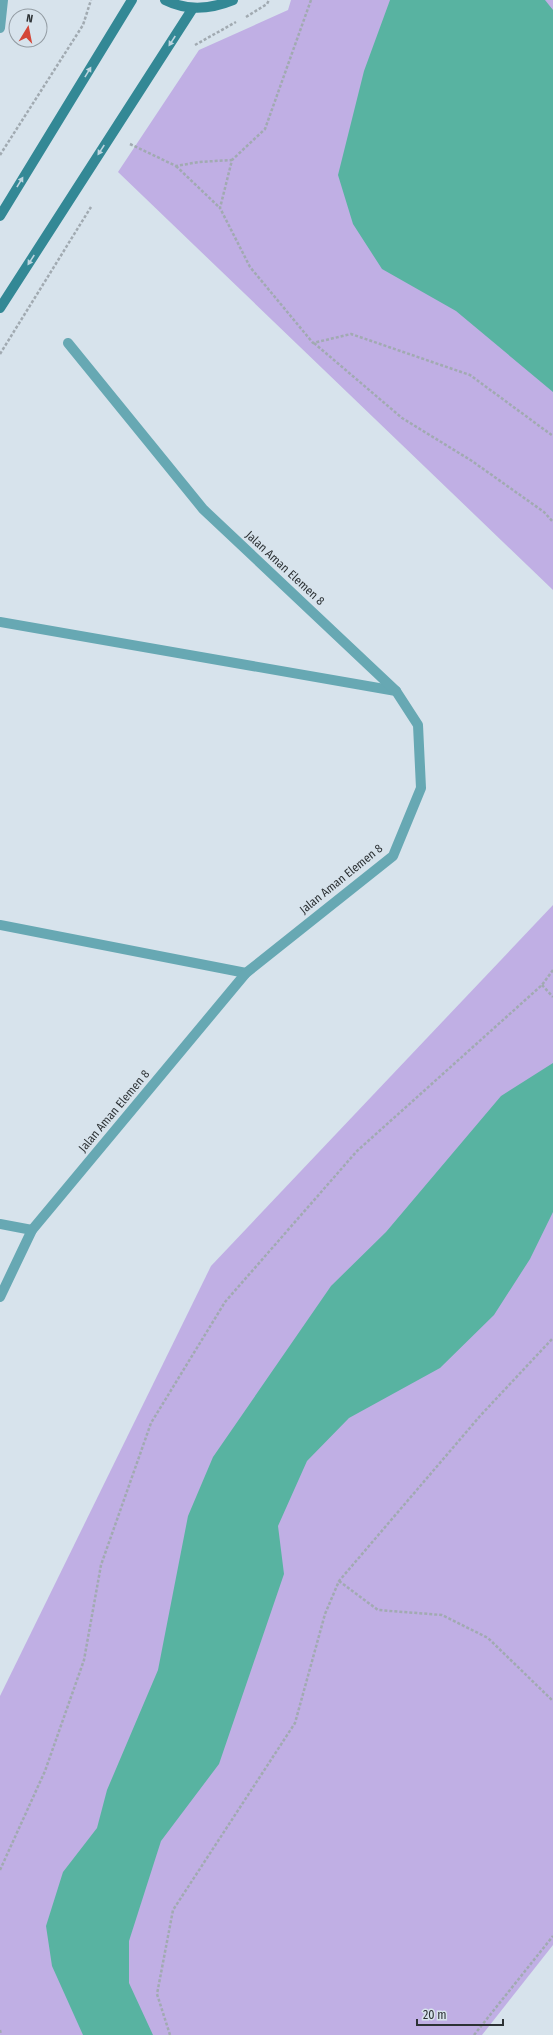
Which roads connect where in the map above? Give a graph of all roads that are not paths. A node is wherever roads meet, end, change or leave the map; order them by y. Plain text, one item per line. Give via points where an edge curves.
1 (3, 0) edge
2 (132, 0) edge
3 (166, 0) edge
4 (233, 0) edge
5 (193, 8) junction
6 (0, 28) edge
7 (0, 216) edge
8 (0, 308) edge
9 (68, 343) dead end
10 (0, 622) edge
11 (396, 690) junction
12 (0, 925) edge
13 (246, 973) junction
14 (0, 1224) edge
15 (32, 1230) junction
16 (0, 1297) edge

1 - 6 street
7 -> 2 street
3 - 5 street
4 - 5 street via 217,7
5 -> 8 street
9 - 11 street, Jalan Aman Elemen 8 via 203,509
10 - 11 street
11 - 13 street, Jalan Aman Elemen 8 via 418,725 421,788 393,856
12 - 13 street
13 - 15 street, Jalan Aman Elemen 8
14 - 15 street
15 - 16 street, Jalan Aman Elemen 8

